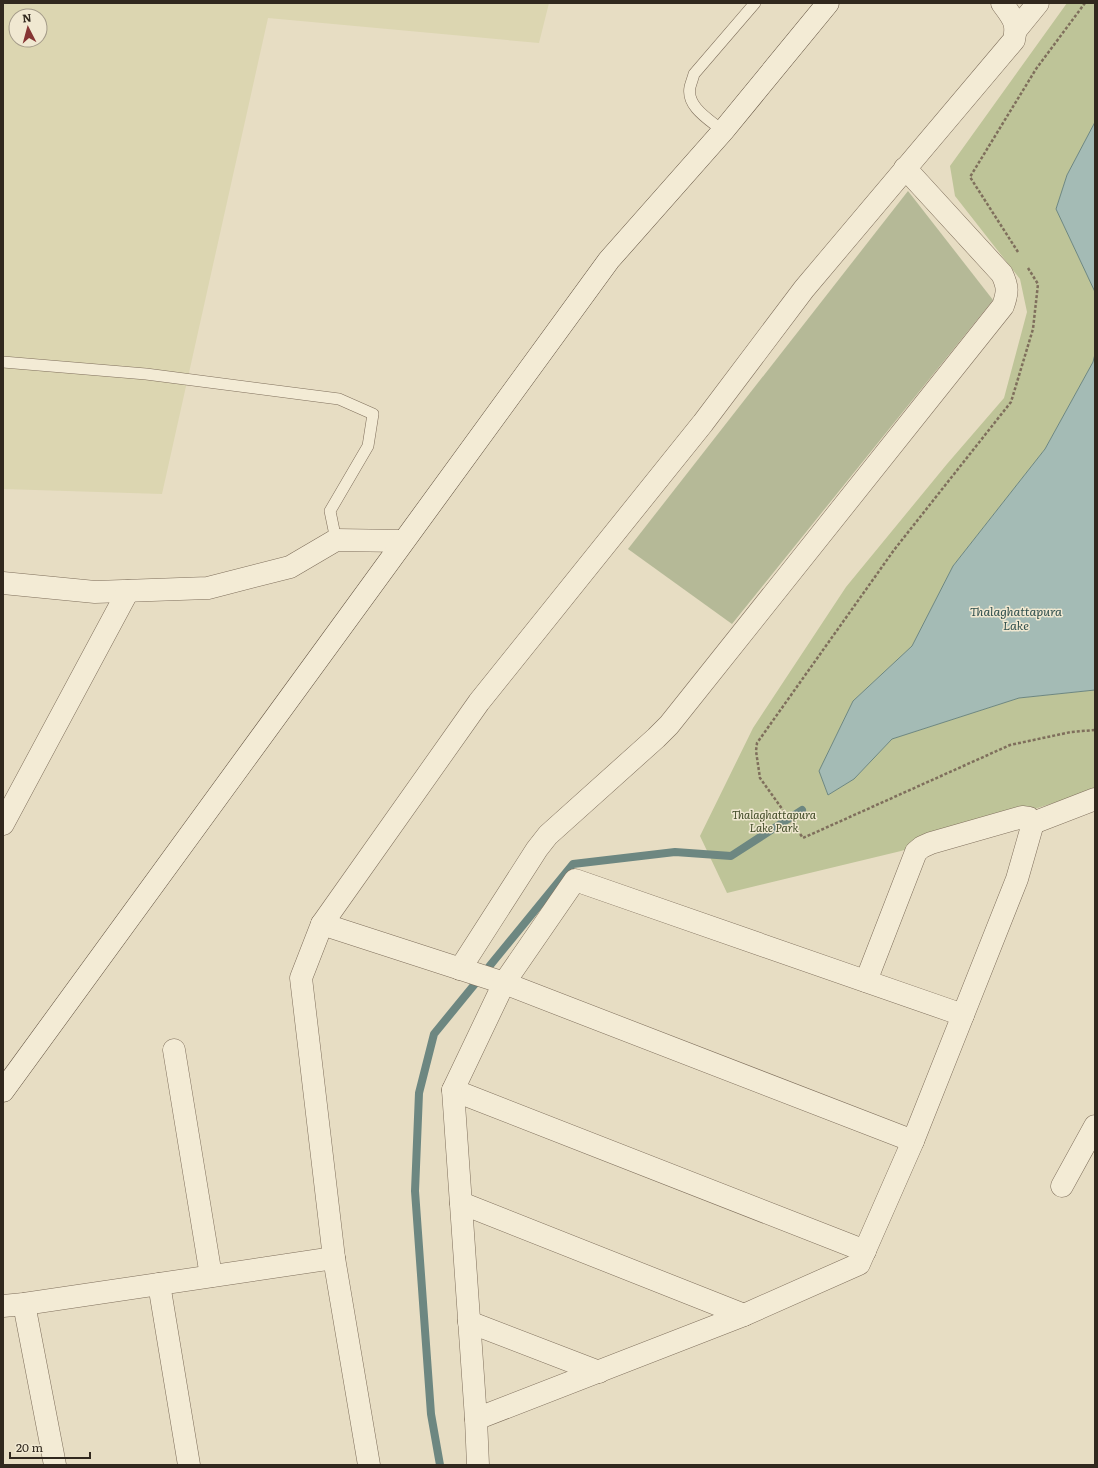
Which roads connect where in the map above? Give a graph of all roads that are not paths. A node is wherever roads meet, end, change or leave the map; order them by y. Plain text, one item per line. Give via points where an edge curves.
1 (755, 3) edge
2 (828, 3) edge
3 (1002, 3) edge
4 (1038, 3) edge
5 (1016, 30) junction
6 (722, 131) junction
7 (905, 168) junction
8 (3, 362) edge
9 (336, 540) junction
10 (403, 541) junction
11 (3, 583) edge
12 (128, 591) junction
13 (1095, 798) edge
14 (1033, 823) junction
15 (3, 824) edge
16 (322, 924) junction
17 (460, 969) junction
18 (866, 981) junction
19 (504, 983) junction
20 (963, 1015) junction
21 (174, 1050) dead end
22 (452, 1090) junction
23 (3, 1091) edge
24 (1095, 1126) edge
25 (913, 1141) junction
26 (1062, 1186) dead end
27 (460, 1203) junction
28 (865, 1251) junction
29 (334, 1258) junction
30 (211, 1276) junction
31 (159, 1284) junction
32 (13, 1305) edge
33 (744, 1315) junction
34 (469, 1322) junction
35 (598, 1372) junction
36 (476, 1419) junction
37 (55, 1465) edge
38 (189, 1465) edge
39 (369, 1465) edge
40 (478, 1465) edge

1 - 6 lane via 694,74 690,87 690,99 694,106
2 - 6 street
3 - 5 street via 1014,19
4 - 5 street
5 - 7 street via 1014,40
6 - 10 street via 609,260
7 - 16 street via 804,289 703,423 479,702
7 - 17 street via 1002,274 1007,284 1003,306 669,725 548,834
8 - 9 lane via 146,374 339,399 373,414 368,446 330,512
9 - 10 street
9 - 12 street via 290,567 208,588
10 - 23 street
11 - 12 street via 95,592
12 - 15 street
13 - 14 street
14 - 18 street via 1029,818 1022,818 931,843 916,852
14 - 20 street via 1017,879
16 - 17 street
16 - 29 street via 301,978
17 - 19 street
18 - 19 street via 575,880
18 - 20 street
19 - 22 street
19 - 25 street
20 - 25 street
21 - 30 street
22 - 27 street
22 - 28 street
24 - 26 street
25 - 28 street
27 - 33 street
27 - 34 street
28 - 33 street via 859,1264
29 - 30 street
29 - 39 street
30 - 31 street
31 - 32 street
31 - 38 street
32 - 37 street
33 - 35 street
34 - 35 street
34 - 36 street
35 - 36 street
36 - 40 street

